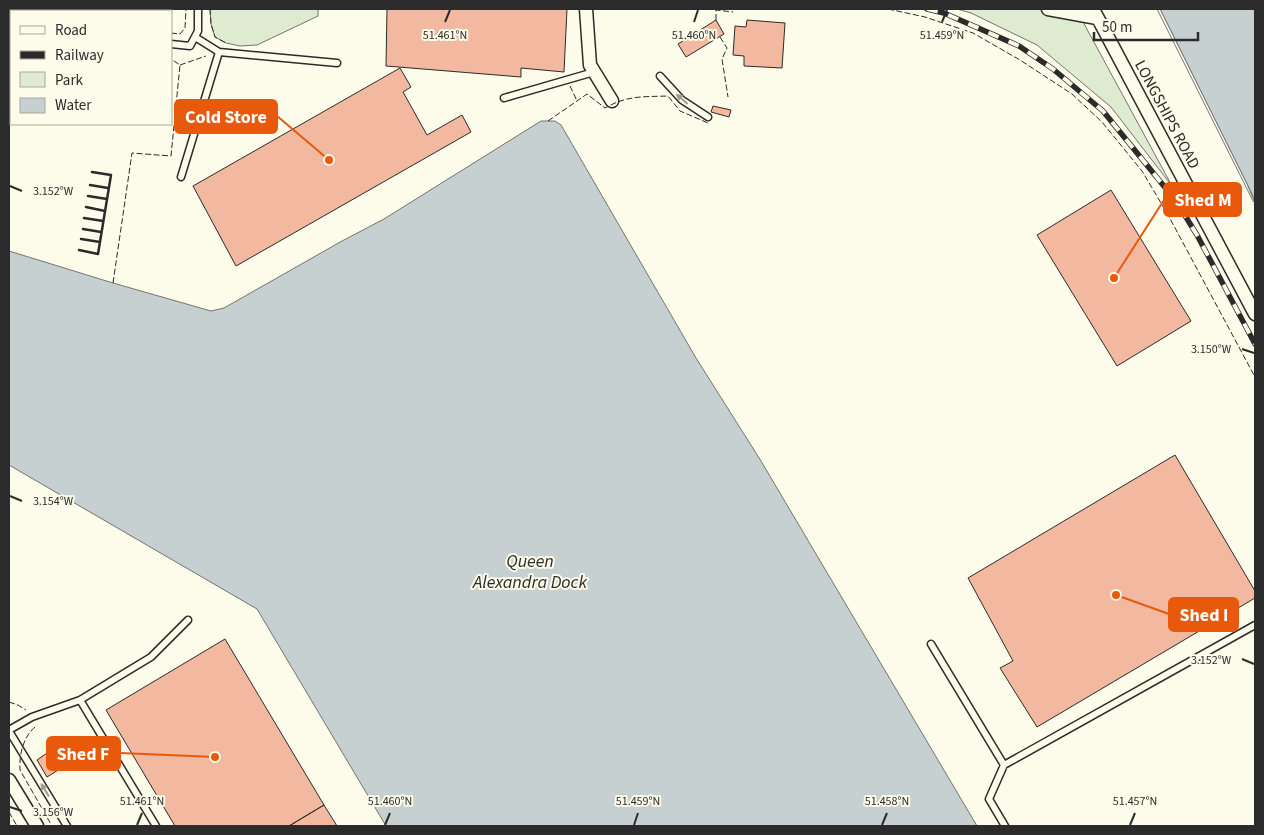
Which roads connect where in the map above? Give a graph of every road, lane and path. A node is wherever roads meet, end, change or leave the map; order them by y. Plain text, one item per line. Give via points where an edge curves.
1 (198, 9) edge
2 (586, 9) edge
3 (1048, 9) edge
4 (1095, 13) edge
5 (195, 37) junction
6 (172, 44) edge
7 (219, 52) junction
8 (337, 63) dead end
9 (594, 72) junction
10 (660, 76) dead end
11 (504, 98) dead end
12 (612, 101) dead end
13 (708, 117) dead end
14 (181, 177) dead end
15 (1255, 314) edge
16 (188, 620) dead end
17 (1255, 625) edge
18 (930, 644) dead end
19 (80, 700) junction
20 (9, 730) edge
21 (1004, 765) junction
22 (9, 780) edge
23 (152, 819) junction
24 (37, 826) edge
25 (67, 826) edge
26 (148, 826) edge
27 (156, 826) edge
28 (1005, 826) edge

1 - 5 lane
2 - 9 street via 588,51
3 - 4 street
4 - 15 street, LONGSHIPS ROAD
5 - 6 lane via 190,46
5 - 7 lane
7 - 8 lane
7 - 14 lane
9 - 11 lane
9 - 12 street
13 -> 10 lane via 682,100
16 - 19 lane via 150,657
17 - 21 lane
18 - 21 lane
19 - 20 lane via 32,716
19 - 23 lane
25 -> 20 lane
21 - 28 lane via 989,799
22 - 24 street
23 - 26 lane
23 - 27 lane

